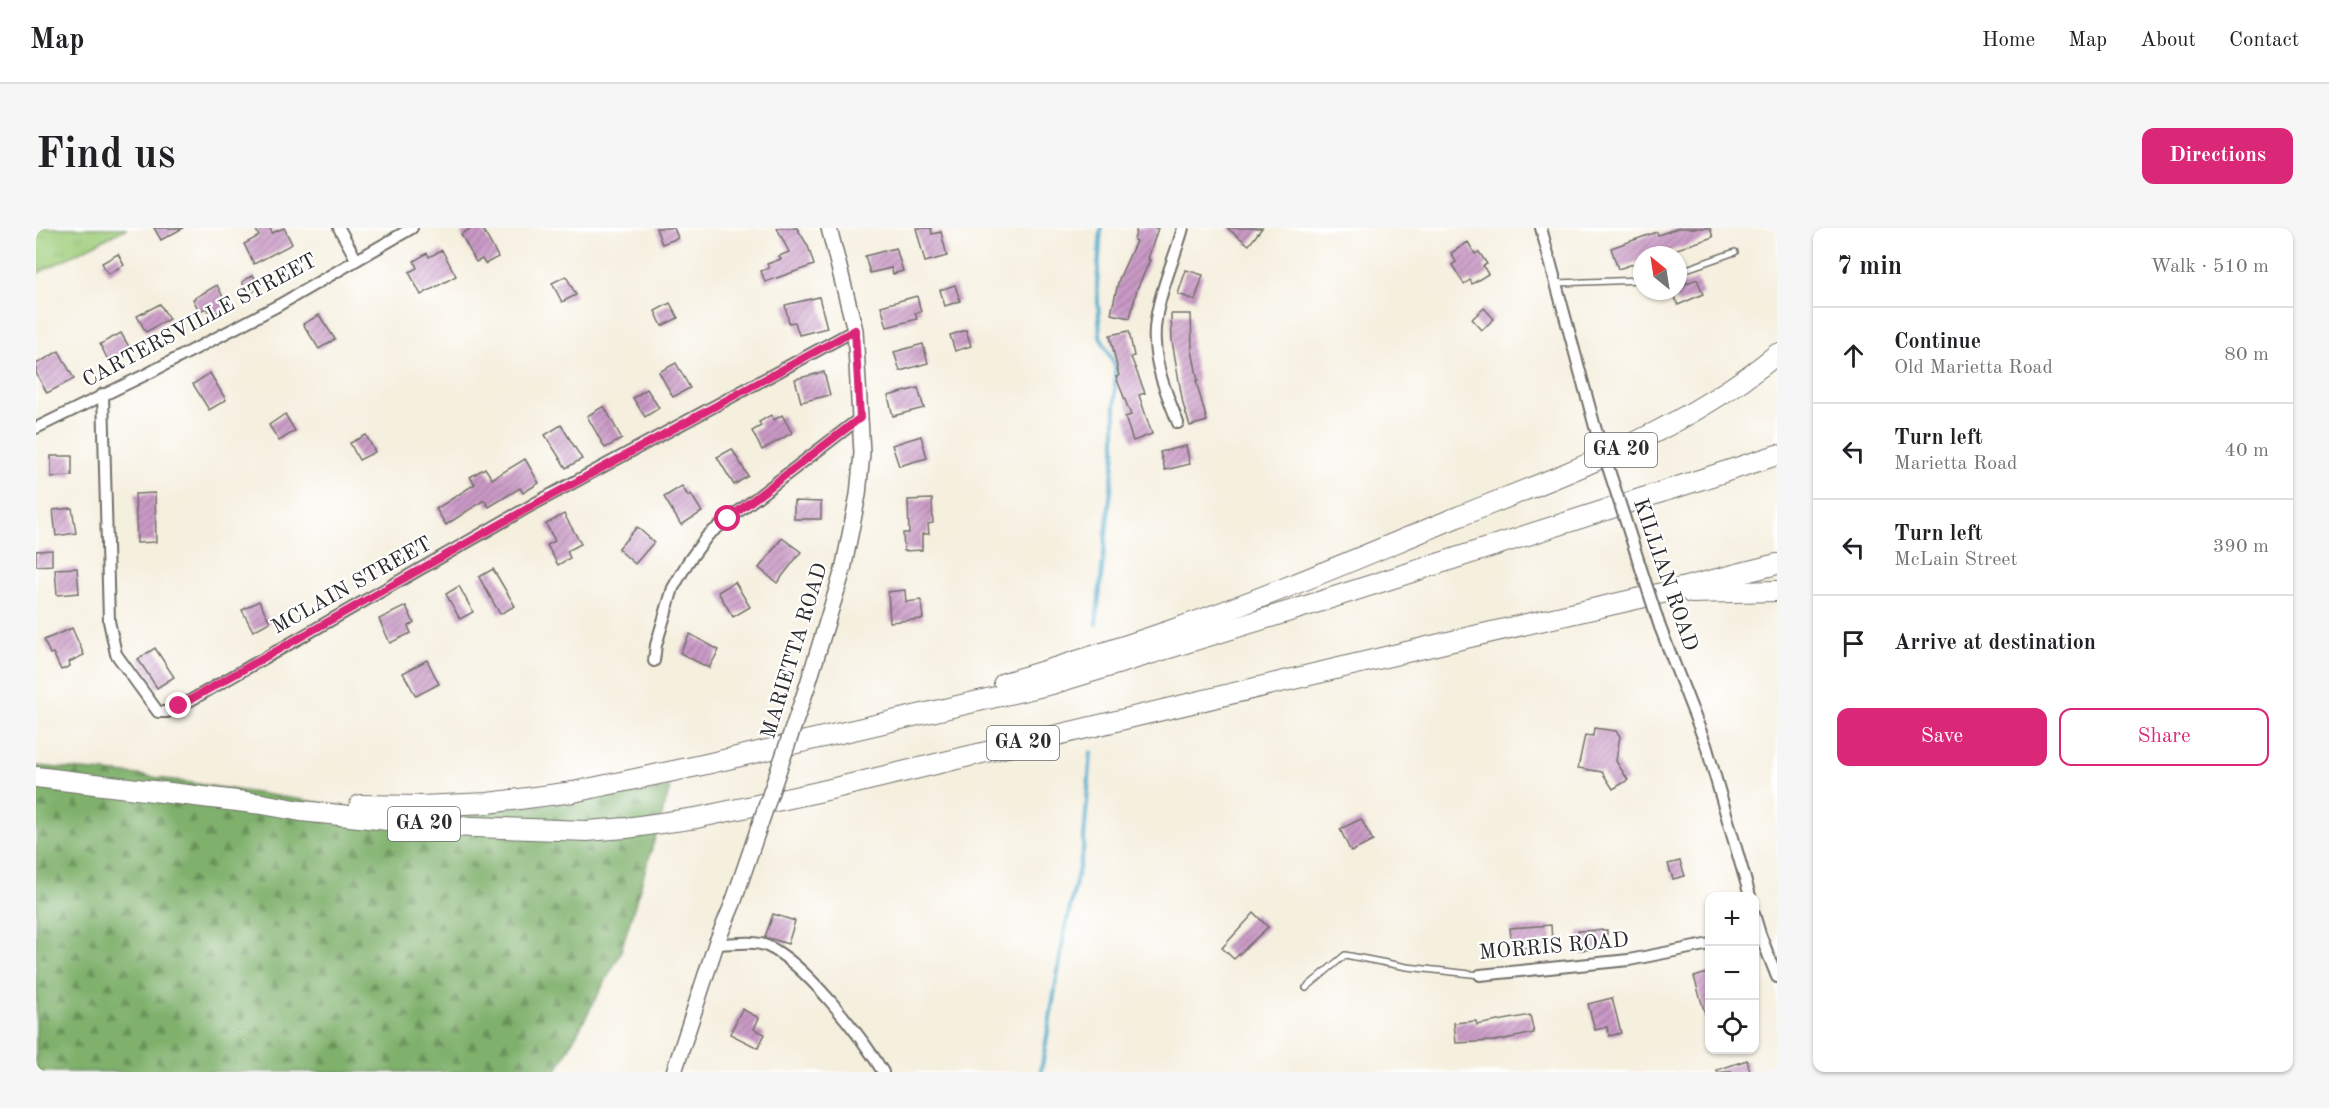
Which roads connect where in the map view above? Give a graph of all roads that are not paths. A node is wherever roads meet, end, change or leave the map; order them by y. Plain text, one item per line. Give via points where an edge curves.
1 (339, 228) edge
2 (412, 228) edge
3 (828, 228) edge
4 (1183, 228) edge
5 (1541, 228) edge
6 (1735, 252) dead end
7 (356, 259) junction
8 (1687, 269) edge
9 (1633, 280) edge
10 (1556, 283) junction
11 (855, 330) junction
12 (1777, 354) edge
13 (104, 394) junction
14 (860, 418) junction
15 (1179, 423) dead end
16 (36, 428) edge
17 (1777, 455) edge
18 (1777, 564) edge
19 (1777, 591) edge
20 (1658, 594) junction
21 (654, 661) dead end
22 (834, 734) junction
23 (36, 777) edge
24 (262, 804) junction
25 (1749, 892) edge
26 (1759, 939) edge
27 (716, 944) junction
28 (1705, 945) edge
29 (1480, 975) joint
30 (1777, 977) edge
31 (1306, 988) dead end
32 (674, 1072) edge
33 (883, 1072) edge

1 - 7 street
2 - 7 street, CARTERSVILLE STREET
3 - 11 street, MARIETTA ROAD
4 - 15 street via 1157,314 1154,339 1156,359
5 - 10 street, KILLIAN ROAD
6 - 8 lane
7 - 13 street, CARTERSVILLE STREET via 279,305
9 - 10 lane
10 - 25 street, KILLIAN ROAD, bridge via 1595,428 1660,627 1706,746
11 - 13 street, MCLAIN STREET via 162,712 113,647 109,621
11 - 14 street, MARIETTA ROAD
12 - 22 highway, GA 20 via 1728,391 1645,439 1319,575 1169,631
13 - 16 street, CARTERSVILLE STREET
14 - 21 street via 708,535 673,588
14 - 27 street, MARIETTA ROAD, bridge via 862,453 854,523 843,570 734,903
17 - 22 highway via 1112,667
18 - 20 highway, GA 20
19 - 20 highway
20 - 24 highway, GA 20 via 696,818 587,831 517,830 446,826
22 - 24 highway, GA 20 via 621,783 524,800 421,806
23 - 24 highway, GA 20
26 - 30 street
27 - 32 street, MARIETTA ROAD
27 - 33 street via 766,946 791,961 818,987
28 - 29 street, MORRIS ROAD via 1629,960
29 - 31 lane, MORRIS ROAD via 1345,955

